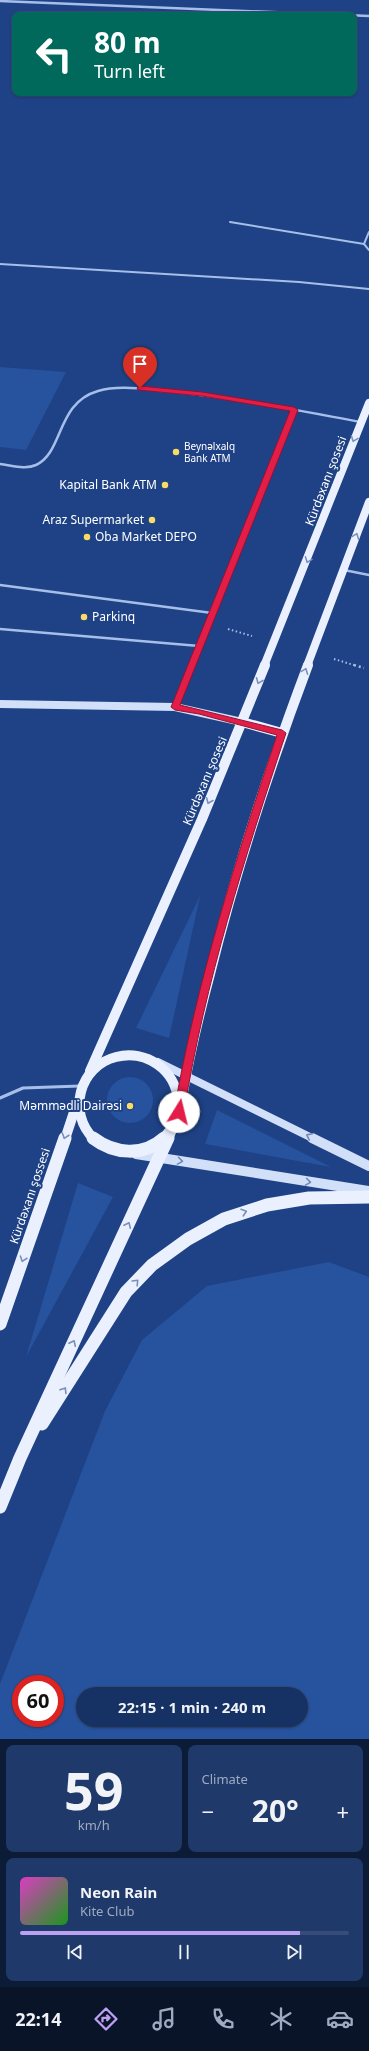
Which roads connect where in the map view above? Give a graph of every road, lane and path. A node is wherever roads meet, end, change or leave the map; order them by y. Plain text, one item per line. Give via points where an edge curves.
1 (0, 2) edge
2 (264, 12) edge
3 (357, 16) edge
4 (369, 16) edge
5 (230, 222) dead end
6 (369, 232) edge
7 (364, 244) junction
8 (369, 250) edge
9 (0, 264) edge
10 (369, 290) edge
11 (369, 403) edge
12 (294, 410) junction
13 (361, 422) junction
14 (0, 464) edge
15 (369, 502) edge
16 (344, 570) junction
17 (369, 575) edge
18 (0, 585) edge
19 (212, 613) junction
20 (0, 629) edge
21 (199, 646) junction
22 (0, 704) edge
23 (175, 707) junction
24 (242, 722) junction
25 (282, 733) junction
26 (150, 1058) junction
27 (88, 1075) junction
28 (185, 1075) junction
29 (82, 1086) junction
30 (0, 1098) edge
31 (78, 1099) junction
32 (179, 1112) junction
33 (174, 1125) junction
34 (114, 1150) junction
35 (159, 1157) junction
36 (369, 1166) edge
37 (369, 1191) edge
38 (369, 1197) edge
39 (0, 1324) edge
40 (20, 1458) junction
41 (0, 1507) edge

1 - 2 street
3 - 4 street
5 - 7 lane
6 - 7 lane
7 - 8 lane
9 - 10 lane via 299,282
11 - 13 main road, Kürdəxanı şosesi
12 - 13 lane
12 - 14 lane via 202,394 124,387 96,391 80,400 69,411 46,458 37,464 23,467
12 - 19 lane
13 -> 24 main road, Kürdəxanı şosesi
16 -> 15 main road
16 - 17 lane
25 -> 16 main road
18 - 19 lane
19 - 21 lane
20 - 21 lane
21 - 23 lane
22 - 23 main road
23 - 24 main road
24 - 25 main road
24 -> 27 main road, Kürdəxanı şosesi via 202,819
25 - 28 main road via 243,851 215,948
26 - 27 main road via 137,1055 116,1057 98,1065
26 - 28 main road
26 - 32 main road via 171,1074 179,1092
27 - 29 main road
28 - 32 main road
36 -> 28 main road
29 - 30 lane via 24,1088
29 - 31 main road
31 - 34 main road via 81,1118 90,1136 101,1145
31 -> 39 main road, Kürdəxanı şossesi
32 - 33 main road
33 - 34 main road via 155,1145 128,1152
33 - 35 main road
34 - 35 main road
35 -> 37 main road
40 -> 35 main road
40 -> 38 main road via 126,1292 152,1265 188,1238 224,1219 267,1205 310,1198
40 - 41 main road

